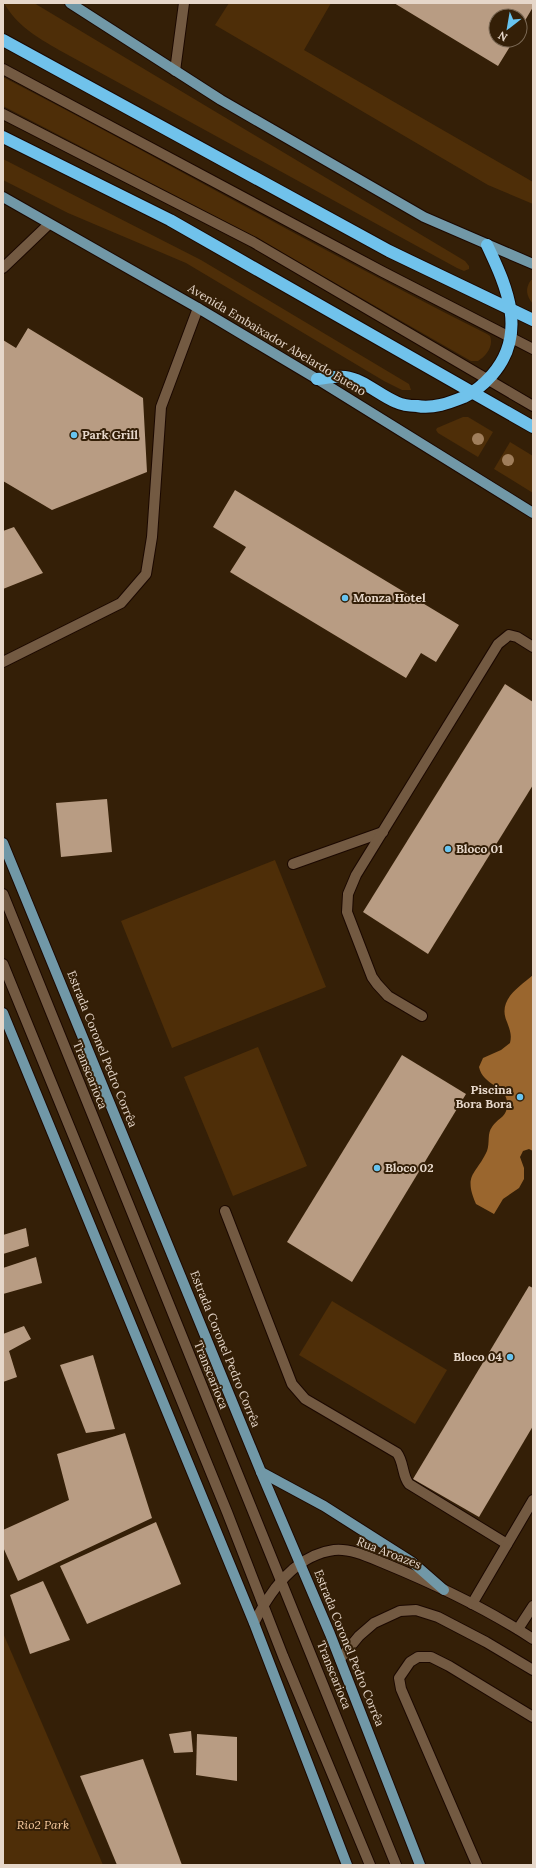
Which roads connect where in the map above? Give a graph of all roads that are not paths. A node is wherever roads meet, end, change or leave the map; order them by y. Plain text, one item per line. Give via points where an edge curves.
1 (70, 3) edge
2 (184, 3) edge
3 (3, 40) edge
4 (3, 69) edge
5 (175, 71) junction
6 (3, 114) edge
7 (3, 137) edge
8 (3, 197) edge
9 (49, 224) junction
10 (487, 244) junction
11 (533, 264) edge
12 (3, 268) edge
13 (198, 308) junction
14 (511, 310) junction
15 (533, 320) edge
16 (511, 336) junction
17 (533, 349) edge
18 (317, 379) junction
19 (487, 380) junction
20 (472, 393) junction
21 (533, 406) edge
22 (533, 427) edge
23 (533, 513) edge
24 (533, 647) edge
25 (3, 662) edge
26 (383, 832) junction
27 (3, 843) edge
28 (293, 864) dead end
29 (3, 894) edge
30 (3, 964) edge
31 (3, 1013) edge
32 (422, 1016) dead end
33 (225, 1211) dead end
34 (261, 1472) junction
35 (533, 1500) edge
36 (507, 1544) junction
37 (300, 1563) junction
38 (281, 1581) junction
39 (444, 1590) junction
40 (472, 1604) junction
41 (263, 1605) junction
42 (533, 1606) edge
43 (254, 1623) junction
44 (518, 1629) junction
45 (533, 1639) edge
46 (340, 1659) junction
47 (533, 1670) edge
48 (533, 1717) edge
49 (347, 1865) edge
50 (370, 1865) edge
51 (396, 1865) edge
52 (420, 1865) edge
53 (476, 1865) edge

1 - 5 main road
2 - 5 street
3 - 14 highway via 382,247
4 - 16 street via 383,272
5 - 10 main road via 424,217
6 - 19 street via 253,242
7 - 20 highway via 170,220
8 - 9 main road, Avenida Embaixador Abelardo Bueno
9 - 12 street
9 - 13 main road, Avenida Embaixador Abelardo Bueno
10 - 11 main road
10 - 14 highway via 505,287
13 - 18 main road, Avenida Embaixador Abelardo Bueno
13 - 25 street via 161,407 152,537 146,574 121,604
14 - 15 highway
14 - 16 highway
16 - 17 street
16 - 19 highway via 507,352
18 - 20 highway via 345,377 397,403 419,407 444,405
18 - 23 main road, Avenida Embaixador Abelardo Bueno
19 - 20 highway
19 - 21 street
20 - 22 highway
24 - 26 street via 517,637 509,635 503,639
26 - 28 street
26 - 32 street via 351,885 347,912 377,984 388,996
27 - 34 main road, Estrada Coronel Pedro Corrêa
29 - 38 street, Transcarioca
30 - 41 street
31 - 43 main road
33 - 36 street via 292,1384 298,1393 397,1454 409,1484
34 - 37 main road, Estrada Coronel Pedro Corrêa
34 - 39 main road via 324,1506 412,1562
35 - 36 street
36 - 40 street
37 - 38 street, Rua Aroazes
37 - 39 street, Rua Aroazes via 334,1550 347,1551 409,1573
37 - 46 main road, Estrada Coronel Pedro Corrêa
38 - 41 street, Rua Aroazes
38 - 51 street, Transcarioca
39 - 40 street, Rua Aroazes
40 - 44 street, Rua Aroazes
41 - 43 street, Rua Aroazes
41 - 50 street
42 - 44 street
43 - 49 main road
44 - 45 street, Rua Aroazes
46 - 47 street via 374,1623 400,1611 416,1610 438,1617
46 - 52 main road, Estrada Coronel Pedro Corrêa
48 - 53 street via 431,1657 418,1657 410,1662 399,1678 401,1689

